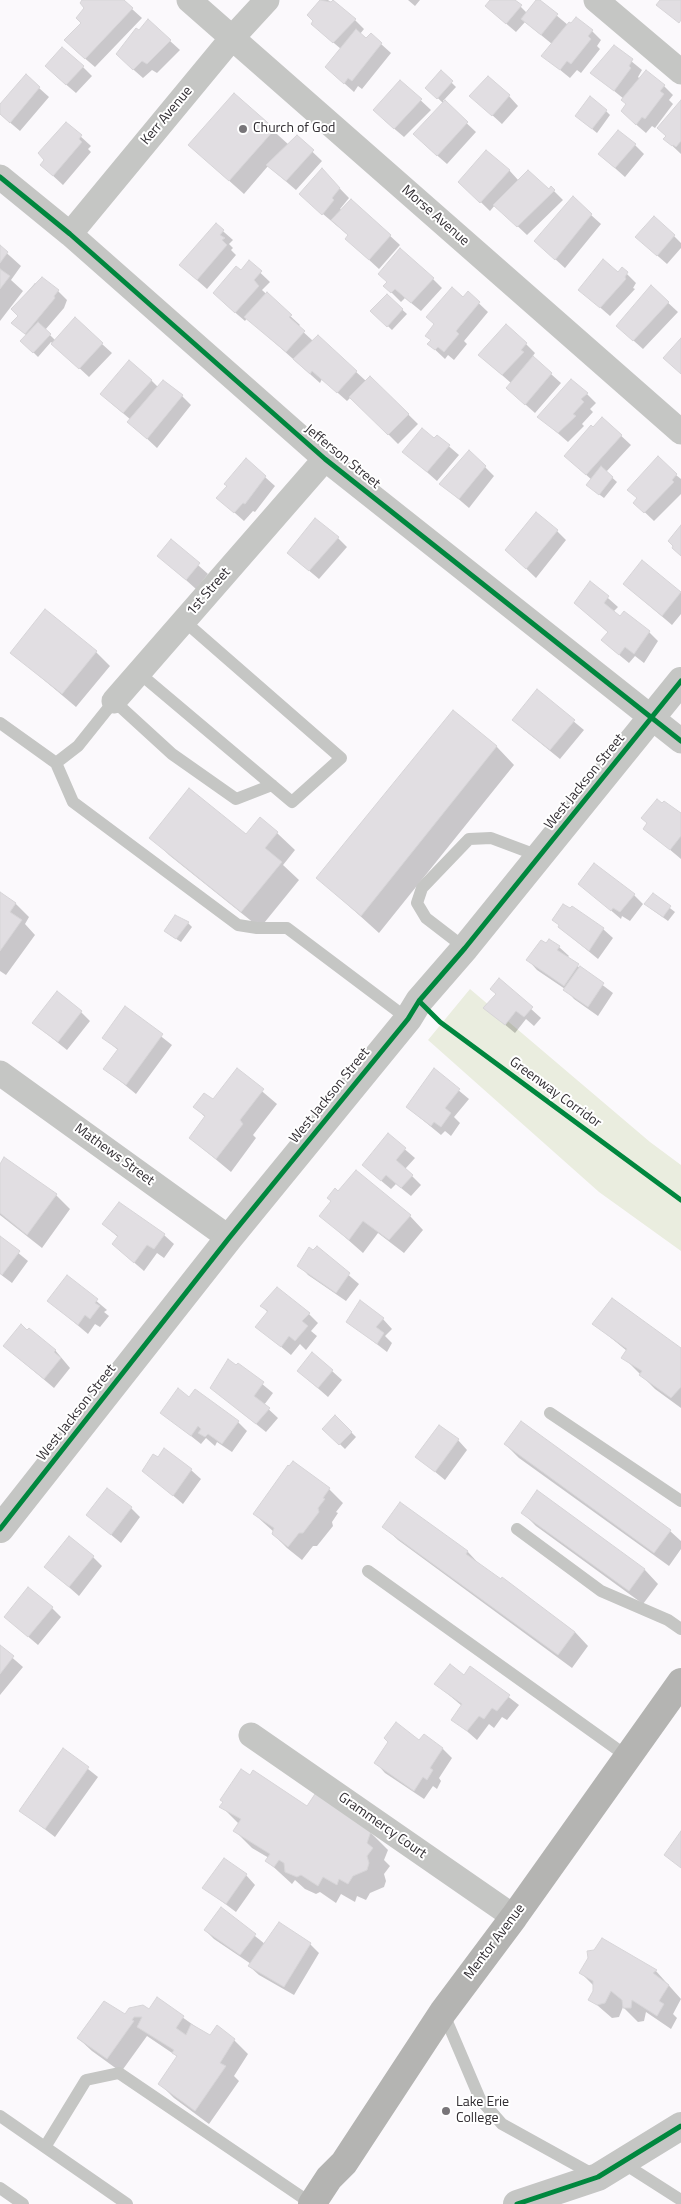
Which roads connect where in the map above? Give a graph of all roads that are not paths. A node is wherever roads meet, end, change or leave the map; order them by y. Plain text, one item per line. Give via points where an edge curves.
1 (189, 0) edge
2 (267, 0) edge
3 (596, 0) edge
4 (232, 38) junction
5 (681, 72) edge
6 (0, 177) edge
7 (70, 234) junction
8 (681, 432) edge
9 (325, 458) junction
10 (184, 620) junction
11 (139, 673) junction
12 (681, 681) edge
13 (114, 701) junction
14 (652, 716) junction
15 (0, 723) edge
16 (681, 741) edge
17 (56, 763) junction
18 (272, 785) junction
19 (539, 856) junction
20 (465, 948) junction
21 (408, 1019) junction
22 (0, 1073) edge
23 (229, 1238) junction
24 (550, 1413) dead end
25 (681, 1501) edge
26 (0, 1529) edge
27 (517, 1529) dead end
28 (368, 1571) dead end
29 (681, 1629) edge
30 (681, 1682) edge
31 (251, 1735) dead end
32 (628, 1757) junction
33 (514, 1917) junction
34 (443, 2012) junction
35 (0, 2116) edge
36 (681, 2126) edge
37 (45, 2146) junction
38 (623, 2163) junction
39 (598, 2177) junction
40 (0, 2188) edge
41 (681, 2200) edge
42 (23, 2204) edge
43 (127, 2204) edge
44 (312, 2204) edge
45 (517, 2204) edge

1 - 4 street, Morse Avenue
2 - 4 street, Kerr Avenue
3 - 5 street
4 - 7 street, Kerr Avenue
4 - 8 street, Morse Avenue
6 - 7 street, Jefferson Street
7 - 9 street, Jefferson Street
9 - 10 street, 1st Street
9 - 14 street, Jefferson Street
10 - 11 street, 1st Street
10 - 18 lane via 341,758 292,802
11 - 13 street, 1st Street
11 - 18 lane
12 - 14 street, West Jackson Street
13 - 17 lane, 1st Street via 78,746
13 - 18 lane via 172,754 236,799
14 - 16 street, Jefferson Street
14 - 19 street, West Jackson Street
15 - 17 lane
17 - 21 lane via 73,802 238,925 287,928
19 - 20 street, West Jackson Street
19 - 20 lane via 491,838 469,839 422,888 417,903 426,918
20 - 21 street, West Jackson Street via 419,1001
21 - 23 street, West Jackson Street
22 - 23 street, Mathews Street
23 - 26 street, West Jackson Street
24 - 25 lane
27 - 29 lane via 602,1591
28 - 32 lane
30 - 32 main road, Mentor Avenue
31 - 33 street, Grammercy Court
32 - 33 main road, Mentor Avenue
33 - 34 main road, Mentor Avenue
34 - 39 lane via 480,2099 502,2124
34 - 44 main road, Mentor Avenue via 344,2163 329,2178
35 - 37 lane
36 - 38 street
37 - 43 lane
37 - 44 lane via 86,2080 119,2073
38 - 39 street
38 - 41 lane
39 - 45 street
40 - 42 lane

